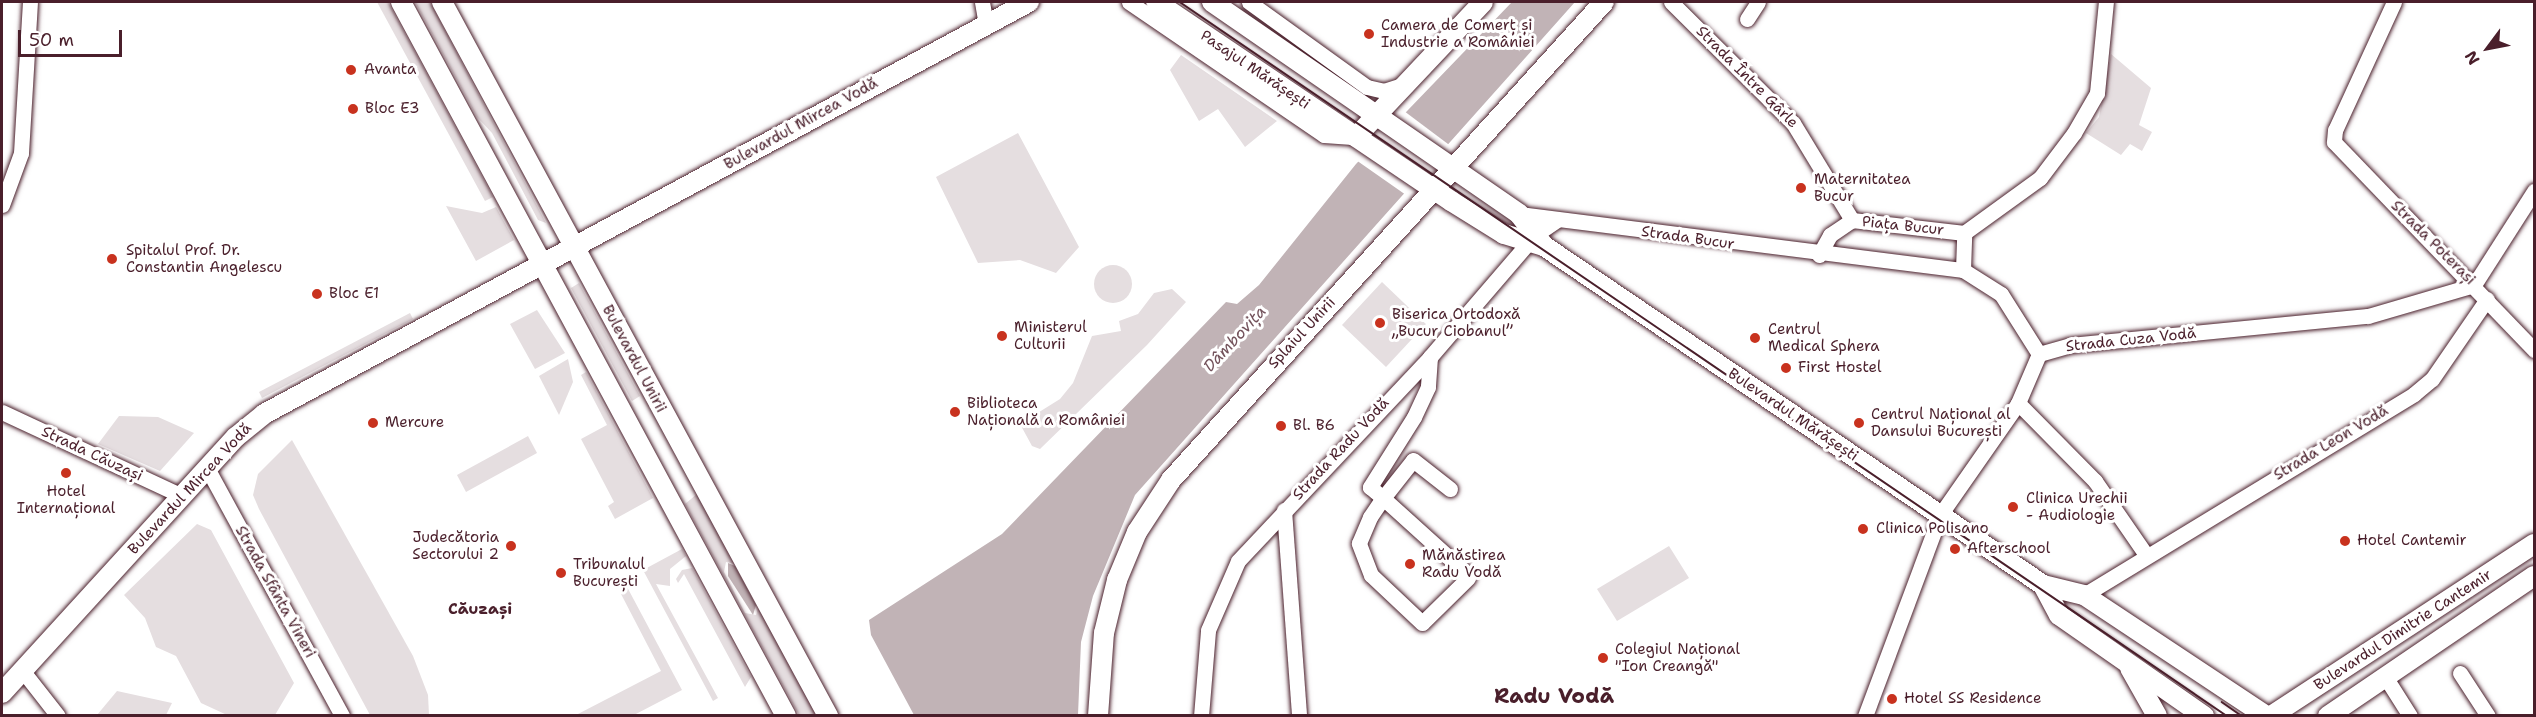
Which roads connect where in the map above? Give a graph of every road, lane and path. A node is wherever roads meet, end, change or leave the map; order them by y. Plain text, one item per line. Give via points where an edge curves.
1 (30, 2) edge
2 (401, 2) edge
3 (442, 2) edge
4 (981, 2) edge
5 (1029, 2) edge
6 (1129, 2) edge
7 (1155, 2) edge
8 (1212, 2) edge
9 (1249, 2) edge
10 (1483, 2) edge
11 (1604, 2) edge
12 (1671, 2) edge
13 (1758, 2) edge
14 (2106, 2) edge
15 (2394, 2) edge
16 (1747, 19) dead end
17 (986, 24) junction
18 (1405, 84) junction
19 (1367, 87) junction
20 (1385, 119) junction
21 (1362, 142) junction
22 (1448, 163) junction
23 (1428, 185) junction
24 (2535, 191) edge
25 (2, 205) edge
26 (1519, 214) junction
27 (1557, 220) junction
28 (1852, 220) junction
29 (1965, 233) junction
30 (1536, 241) junction
31 (574, 248) junction
32 (1819, 255) junction
33 (543, 265) junction
34 (1963, 270) junction
35 (2474, 285) junction
36 (2487, 299) junction
37 (2535, 350) edge
38 (2040, 354) junction
39 (1430, 357) junction
40 (2018, 403) junction
41 (2, 412) edge
42 (207, 468) junction
43 (1450, 489) dead end
44 (182, 496) junction
45 (1383, 498) junction
46 (1284, 510) junction
47 (1940, 515) junction
48 (2535, 544) edge
49 (2146, 555) junction
50 (2535, 576) edge
51 (2043, 585) junction
52 (2084, 595) junction
53 (2127, 663) junction
54 (2460, 673) dead end
55 (2386, 678) junction
56 (10, 679) edge
57 (58, 716) edge
58 (342, 716) edge
59 (786, 716) edge
60 (828, 716) edge
61 (1098, 716) edge
62 (1201, 716) edge
63 (1299, 716) edge
64 (1865, 716) edge
65 (2157, 716) edge
66 (2204, 716) edge
67 (2266, 716) edge
68 (2271, 716) edge
69 (2328, 716) edge
70 (2410, 716) edge
71 (2488, 716) edge

1 - 25 street via 21,153
2 - 33 main road
3 - 31 main road, Bulevardul Unirii
4 - 17 street
5 - 17 main road, Bulevardul Mircea Vodă
6 - 21 street via 1324,135
7 - 21 main road, Pasajul Mărășești
8 - 20 main road
9 - 19 street
10 - 18 main road
11 - 22 main road, Splaiul Unirii
12 - 28 street, Strada Între Gârle via 1793,123
13 - 16 street
14 - 29 street via 2097,93 2074,133 2040,178
15 - 35 street, Strada Poterași via 2334,136 2338,147
17 - 31 main road, Bulevardul Mircea Vodă
18 - 19 street via 1384,91
18 - 20 main road
19 - 20 street
20 - 21 main road
20 - 22 main road, Bulevardul Mărășești
21 - 23 main road, Pasajul Mărășești
22 - 23 main road, Splaiul Unirii
22 - 26 main road, Bulevardul Mărășești
23 - 30 main road, Bulevardul Mărășești via 1504,234
23 - 61 main road, Splaiul Unirii via 1197,448 1147,515 1109,606
24 - 35 street
26 - 27 street, Strada Bucur
26 - 30 main road, Bulevardul Mărășești
27 - 30 street
27 - 32 street, Strada Bucur
28 - 29 street, Piața Bucur
28 - 32 street, Piața Bucur via 1830,235
29 - 34 street, Piața Bucur
30 - 39 street, Strada Radu Vodă
30 - 47 main road, Bulevardul Mărășești
31 - 33 main road, Bulevardul Mircea Vodă
31 - 60 main road, Bulevardul Unirii
32 - 34 street
33 - 42 main road, Bulevardul Mircea Vodă via 264,414
33 - 59 main road
34 - 38 street via 2001,294
35 - 36 street, Strada Poterași
35 - 38 street, Strada Cuza Vodă via 2368,316 2070,345
36 - 37 street, Strada Poterași
36 - 49 street, Strada Leon Vodă via 2432,379 2414,394
38 - 40 street
39 - 45 street via 1428,387 1370,487
39 - 46 street, Strada Radu Vodă
40 - 47 street
40 - 49 street via 2095,481
41 - 44 street, Strada Căuzași
42 - 44 main road, Bulevardul Mircea Vodă
42 - 58 street, Strada Sfânta Vineri
43 - 45 street via 1413,460
44 - 56 main road, Bulevardul Mircea Vodă
45 - 45 street via 1361,534 1359,553 1371,575 1422,623 1468,578
46 - 62 street via 1238,561 1217,601 1203,656
46 - 63 street, Strada Radu Vodă
47 - 51 main road, Bulevardul Mărășești
47 - 64 street
48 - 68 main road, Bulevardul Dimitrie Cantemir
49 - 52 street, Strada Leon Vodă
50 - 55 main road, Bulevardul Dimitrie Cantemir
51 - 52 main road, Bulevardul Mărășești
51 - 53 main road, Bulevardul Mărășești via 2059,615
52 - 67 main road, Bulevardul Mărășești
53 - 65 main road
53 - 66 main road, Bulevardul Mărășești
54 - 71 street
55 - 69 main road, Bulevardul Dimitrie Cantemir
55 - 70 street
56 - 57 street

